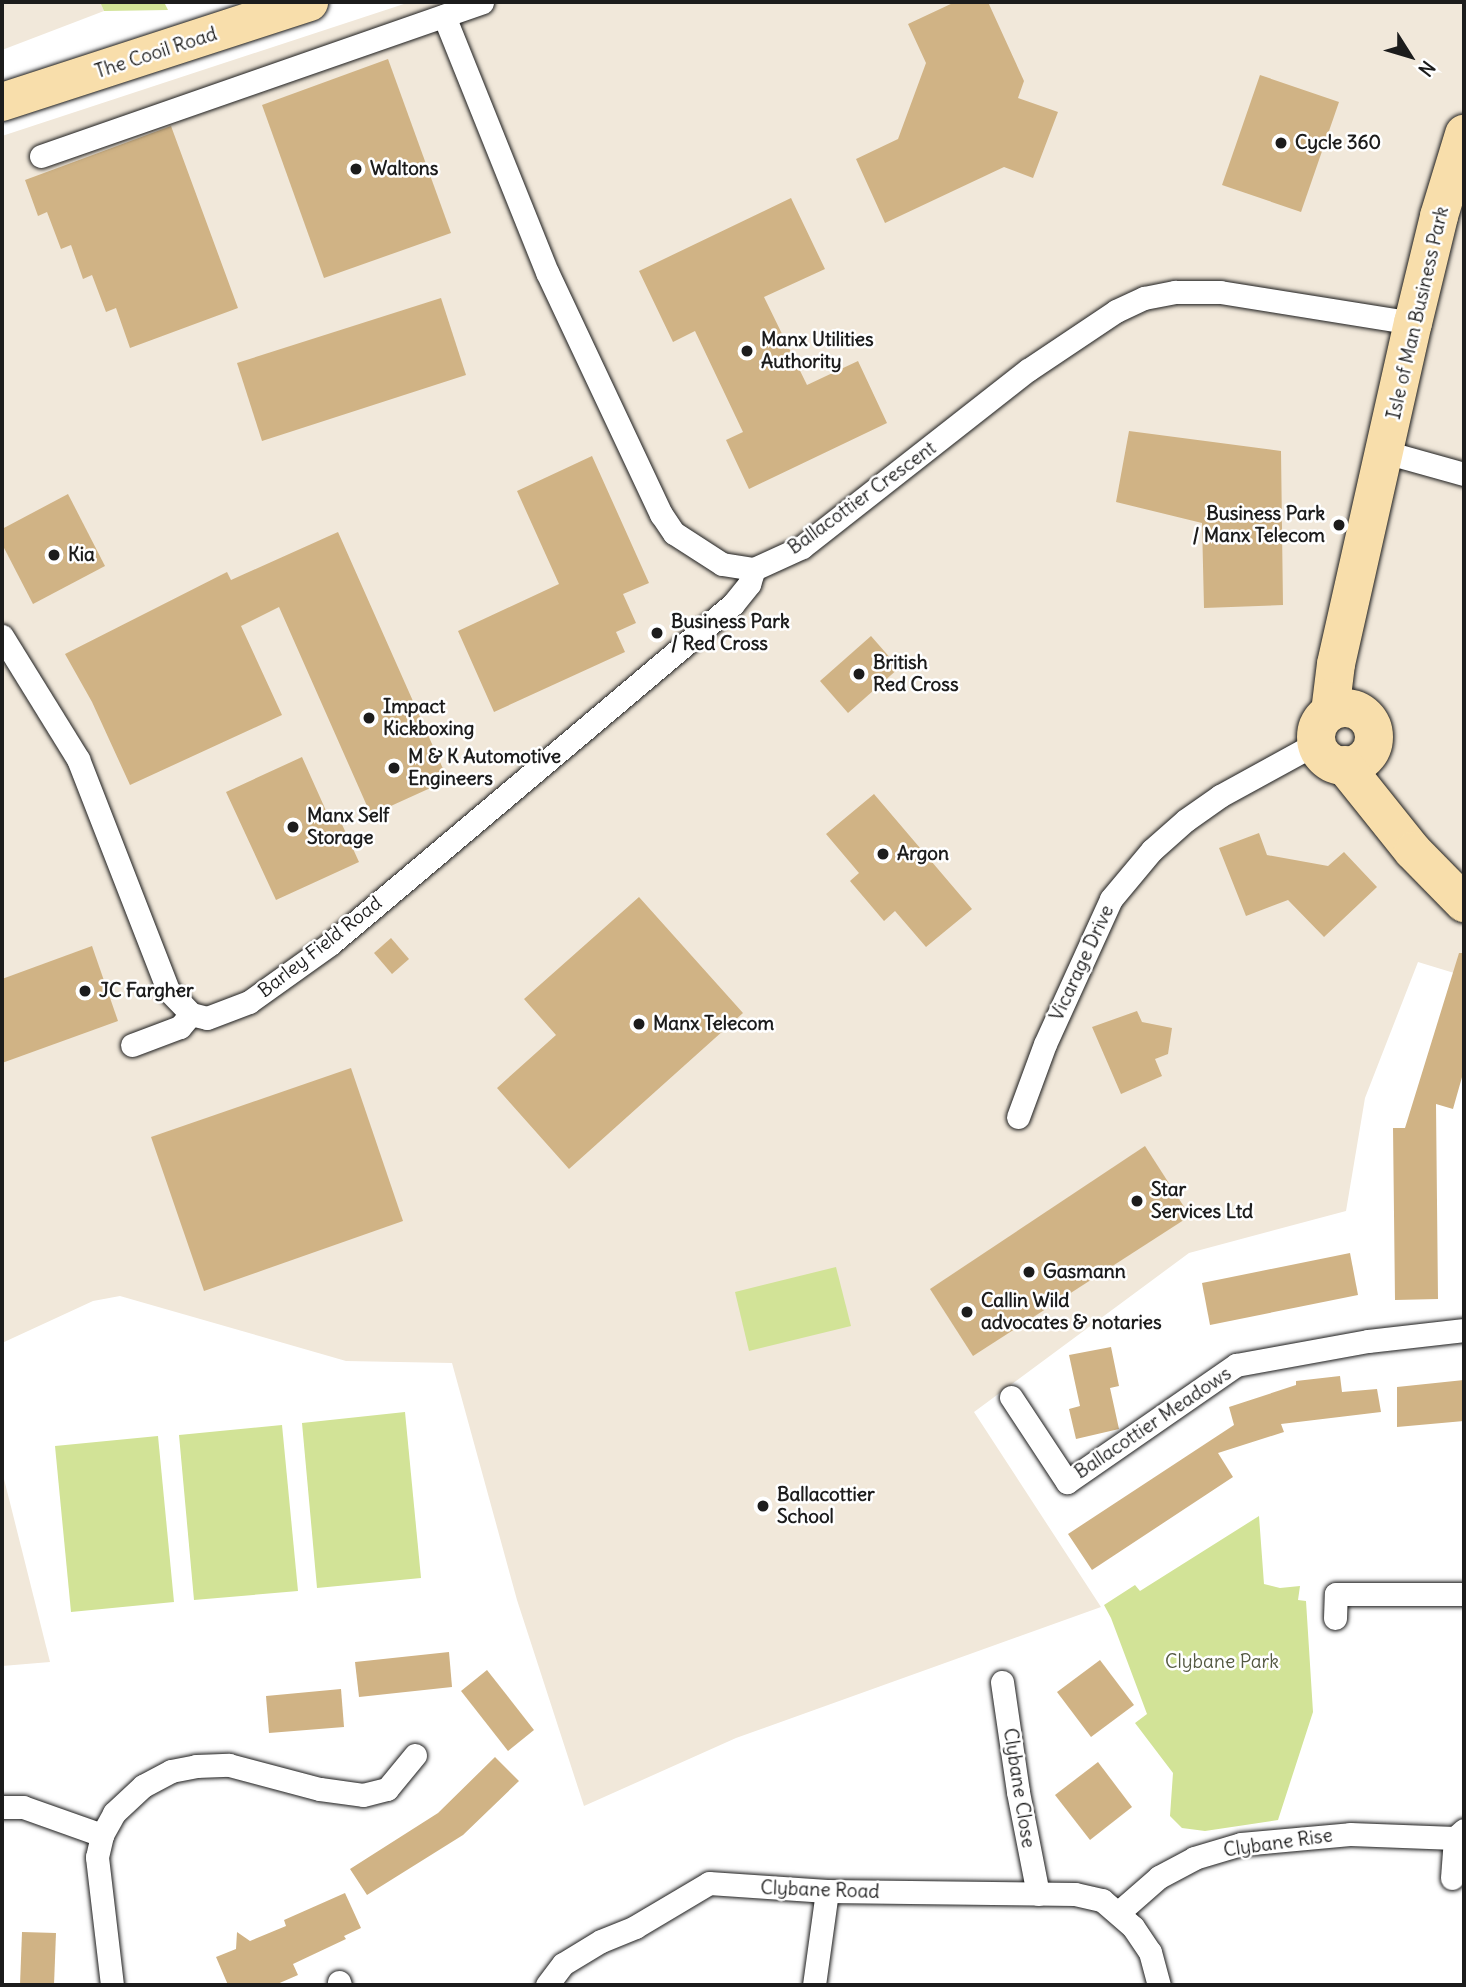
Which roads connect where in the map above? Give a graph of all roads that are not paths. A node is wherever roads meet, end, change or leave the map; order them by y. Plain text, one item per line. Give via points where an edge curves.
1 (309, 2) edge
2 (482, 2) edge
3 (444, 16) junction
4 (2, 102) edge
5 (1464, 134) edge
6 (41, 156) dead end
7 (1413, 323) junction
8 (1385, 452) junction
9 (1464, 474) edge
10 (754, 569) junction
11 (2, 636) edge
12 (1338, 741) junction
13 (1464, 903) edge
14 (191, 1014) junction
15 (132, 1045) dead end
16 (1018, 1116) dead end
17 (1464, 1330) edge
18 (1011, 1397) dead end
19 (1464, 1594) edge
20 (1335, 1618) dead end
21 (1002, 1682) dead end
22 (415, 1755) dead end
23 (2, 1807) edge
24 (1460, 1834) edge
25 (102, 1835) junction
26 (1452, 1878) dead end
27 (827, 1891) junction
28 (1038, 1894) junction
29 (1119, 1912) junction
30 (112, 1985) edge
31 (547, 1985) edge
32 (814, 1985) edge
33 (1159, 1985) edge

1 - 4 highway, The Cooil Road
2 - 3 street
3 - 6 street
3 - 10 street via 547,272 661,514 674,533 693,548 722,564
5 - 7 highway, Isle of Man Business Park
7 - 8 highway, Isle of Man Business Park
7 - 10 street, Ballacottier Crescent via 1220,292 1175,292 1144,299 1116,311 1028,370 802,547
8 - 9 street
8 - 12 highway, Isle of Man Business Park via 1336,664
10 - 14 street, Barley Field Road via 733,604 295,972 226,1013 207,1018
11 - 14 street via 78,759 168,990
12 - 13 highway, Isle of Man Business Park via 1413,851
12 - 16 street, Vicarage Drive via 1220,796 1152,850 1111,899 1045,1044
14 - 15 street via 180,1027
17 - 18 street, Ballacottier Meadows via 1368,1341 1236,1365 1067,1482
19 - 20 street via 1336,1594
21 - 28 street, Clybane Close
22 - 25 street via 387,1788 363,1795 320,1789 229,1765 171,1771 143,1786 114,1814
23 - 25 street via 23,1807
24 - 26 street, Clybane Rise
24 - 29 street, Clybane Rise via 1350,1834 1241,1844 1194,1858 1159,1877
25 - 30 street via 98,1881
27 - 28 street, Clybane Road
27 - 31 street, Clybane Road via 709,1883 635,1927 601,1941 563,1965
27 - 32 street
28 - 29 street, Clybane Road via 1102,1900
29 - 33 street via 1150,1952

